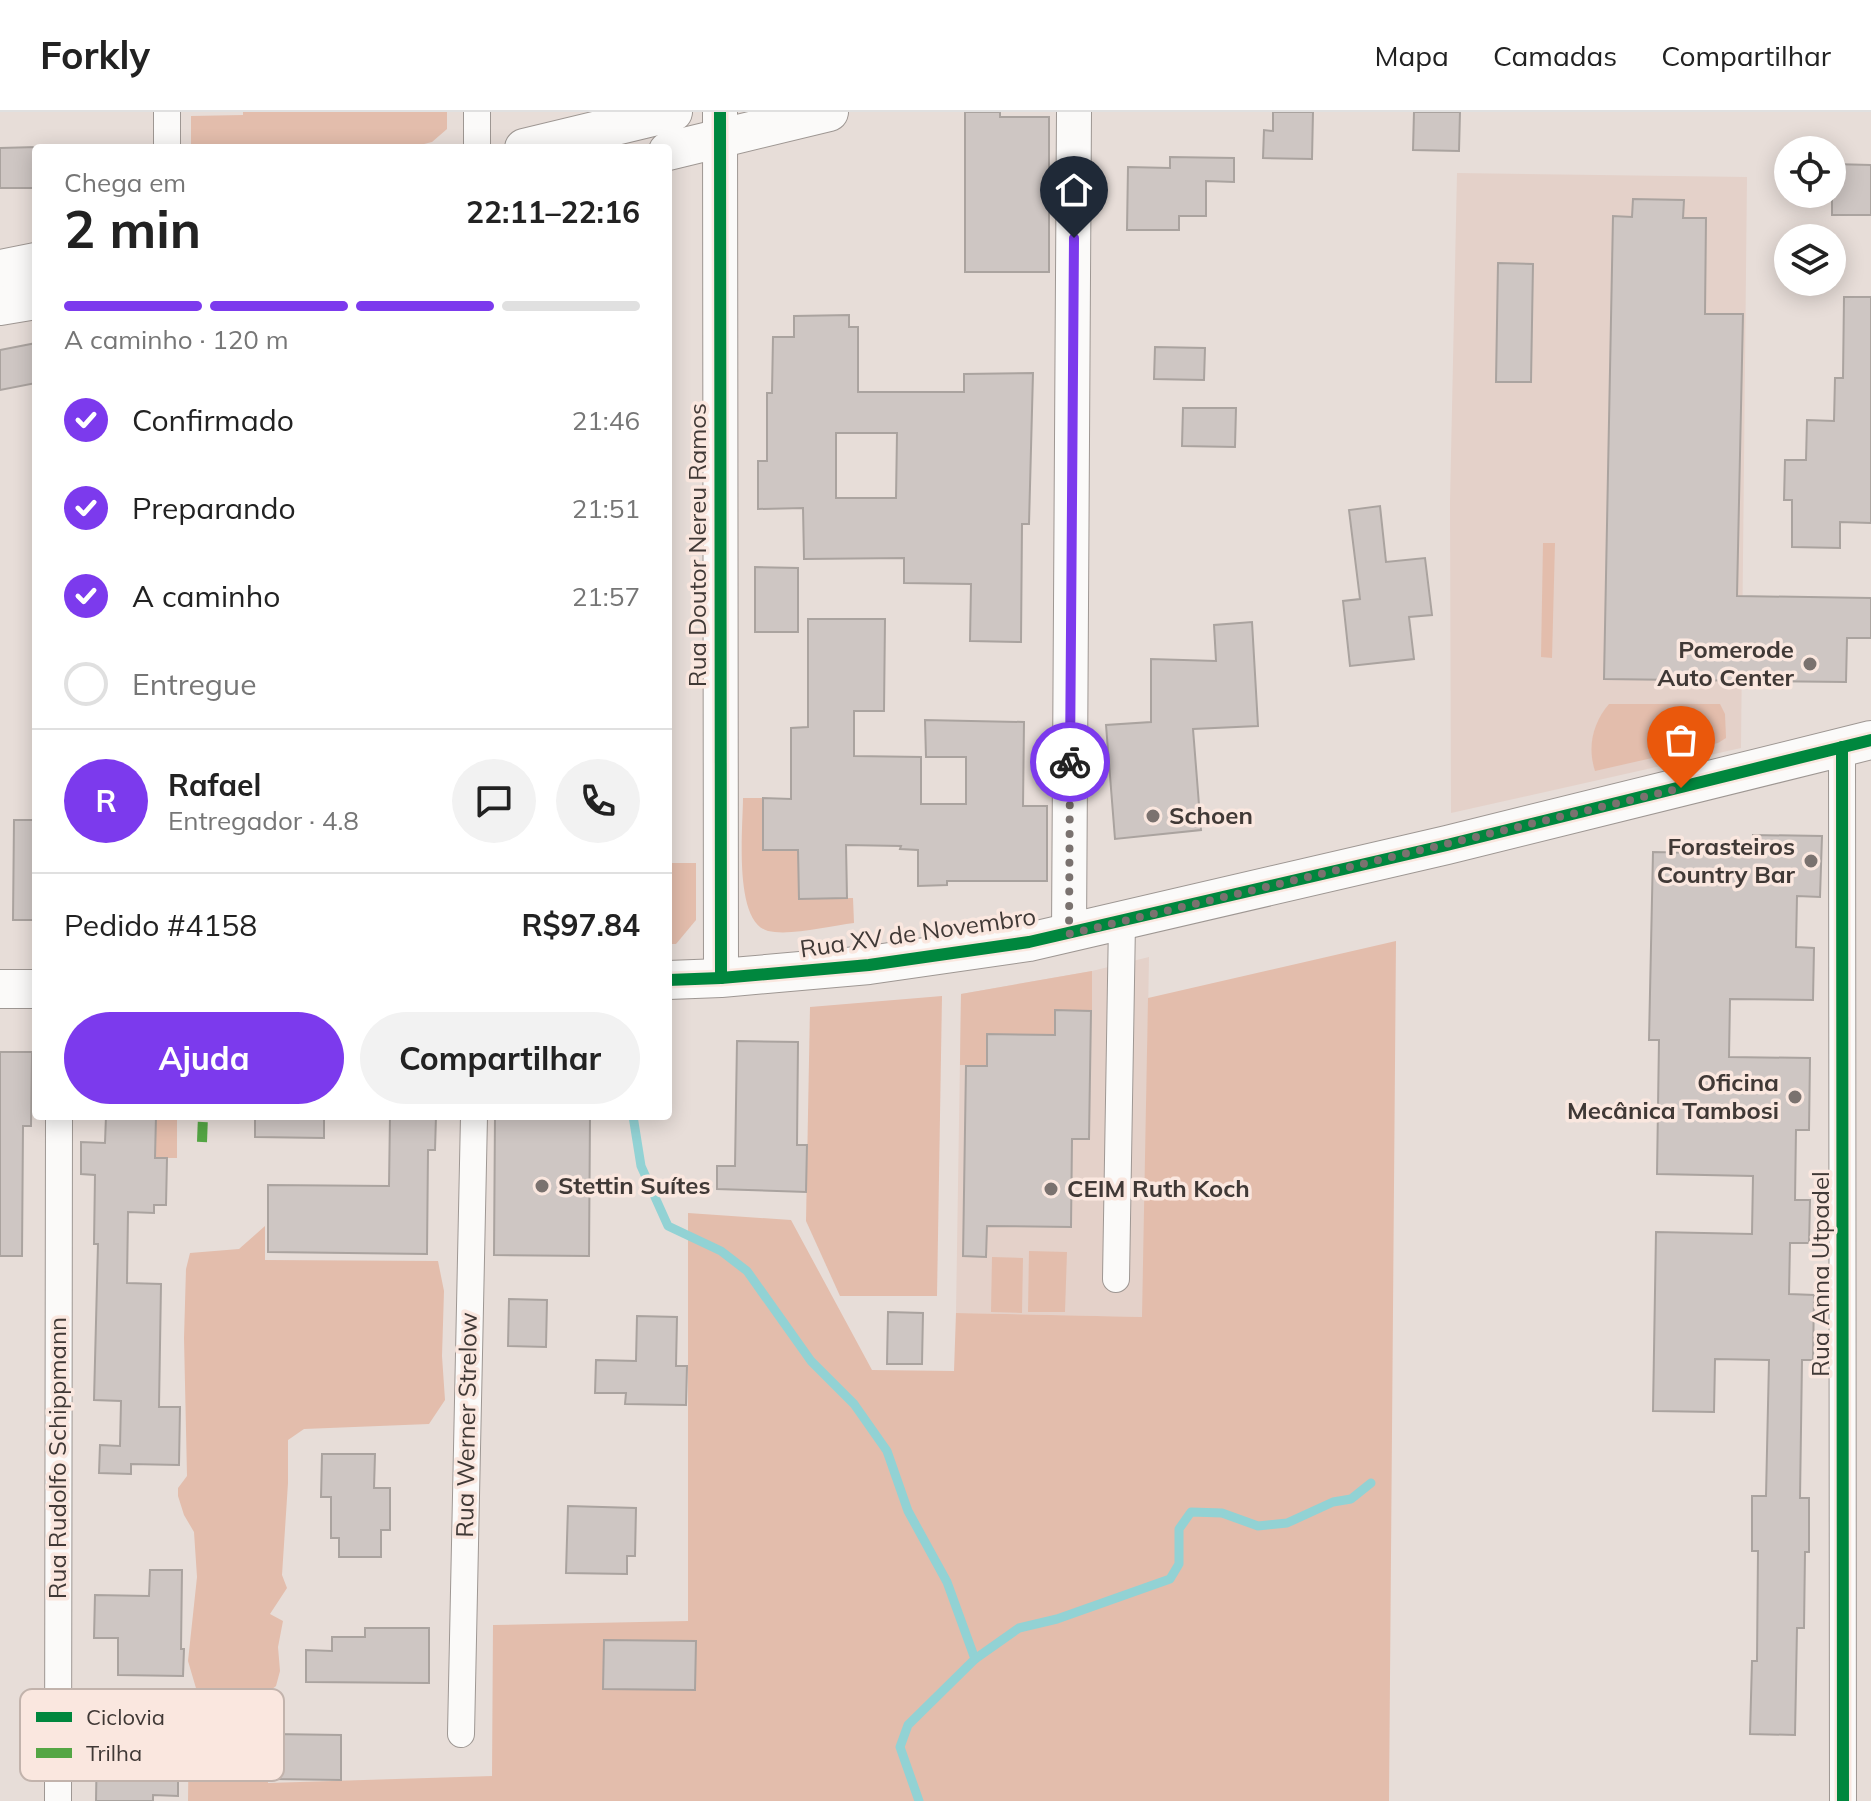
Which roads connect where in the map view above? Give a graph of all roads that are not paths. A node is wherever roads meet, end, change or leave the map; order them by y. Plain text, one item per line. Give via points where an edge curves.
1 (167, 112) edge
2 (477, 112) edge
3 (673, 112) edge
4 (829, 112) edge
5 (1074, 112) edge
6 (720, 125) edge
7 (167, 144) edge
8 (477, 144) edge
9 (541, 144) edge
10 (672, 149) edge
11 (32, 263) edge
12 (0, 269) edge
13 (32, 301) edge
14 (0, 306) edge
15 (1857, 743) edge
16 (1122, 922) junction
17 (1069, 934) junction
18 (721, 978) junction
19 (672, 980) edge
20 (0, 989) edge
21 (32, 989) edge
22 (59, 1120) edge
23 (474, 1120) edge
24 (1116, 1279) dead end
25 (58, 1689) edge
26 (461, 1734) dead end
27 (58, 1781) edge
28 (58, 1801) edge
29 (1843, 1801) edge

1 - 7 street
2 - 8 street
3 - 9 main road
4 - 6 main road
5 - 17 street
6 - 10 main road
6 - 18 street, Rua Doutor Nereu Ramos
11 - 12 main road
13 - 14 main road
15 - 16 main road, Rua XV de Novembro
15 - 29 street, Rua Anna Utpadel
16 - 17 main road, Rua XV de Novembro
16 - 24 street
17 - 18 main road, Rua XV de Novembro via 869,965
18 - 19 main road, Rua XV de Novembro
20 - 21 main road
22 - 25 street, Rua Rudolfo Schippmann
23 - 26 street, Rua Werner Strelow
27 - 28 street, Rua Rudolfo Schippmann

